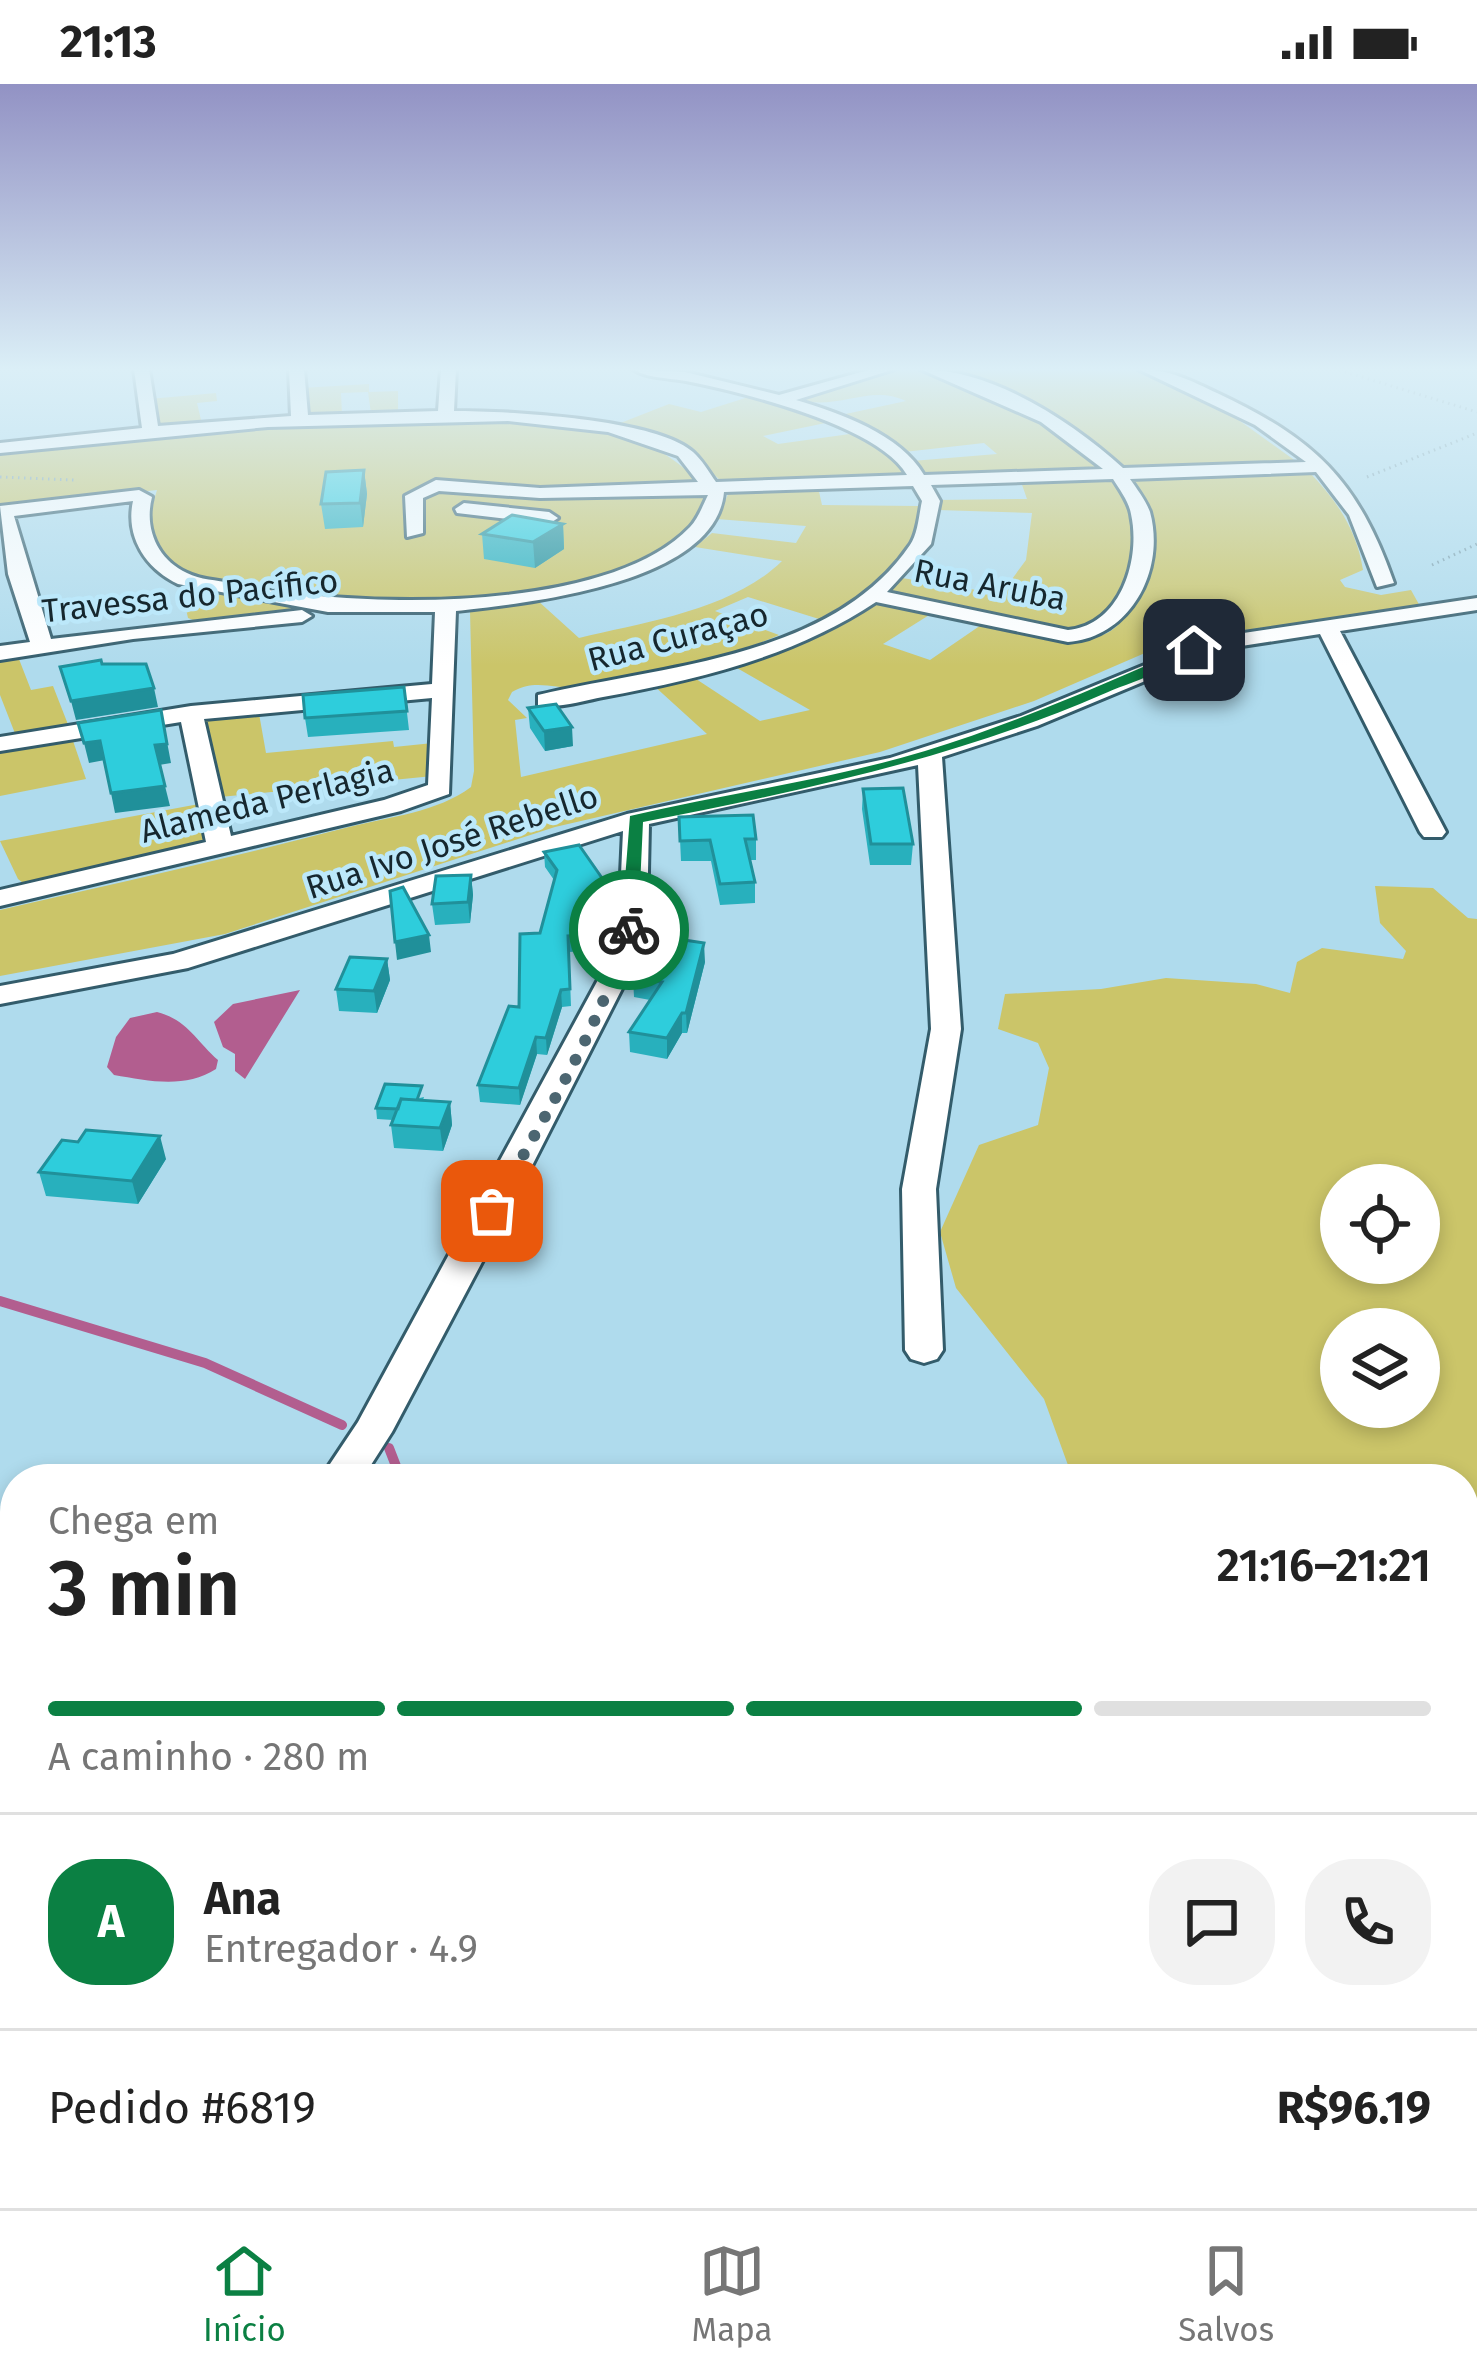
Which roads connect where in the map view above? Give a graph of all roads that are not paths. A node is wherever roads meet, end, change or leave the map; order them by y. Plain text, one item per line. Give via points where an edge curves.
1 (700, 468) edge
2 (910, 468) edge
3 (1113, 468) edge
4 (1281, 468) edge
5 (1320, 468) edge
6 (1118, 473) junction
7 (919, 481) junction
8 (717, 488) junction
9 (2, 512) edge
10 (549, 518) edge
11 (174, 574) junction
12 (9, 575) edge
13 (1384, 583) dead end
14 (872, 595) junction
15 (1477, 604) edge
16 (446, 607) junction
17 (387, 608) junction
18 (180, 627) junction
19 (1327, 627) junction
20 (42, 645) junction
21 (0, 653) edge
22 (443, 690) junction
23 (547, 700) edge
24 (190, 713) junction
25 (0, 743) edge
26 (930, 754) junction
27 (636, 819) junction
28 (1433, 832) dead end
29 (220, 846) junction
30 (4, 888) edge
31 (0, 995) edge
32 (924, 1349) dead end
33 (350, 1464) edge

1 - 8 street
2 - 7 street
3 - 6 street
4 - 6 street
5 - 13 street via 1355,509
6 - 7 street
6 - 14 street, Rua Aruba via 1140,514 1143,560 1126,598 1095,634 1068,636
7 - 8 street
7 - 14 street, Rua Curaçao via 928,500 926,531 902,571
8 - 10 street via 540,494 457,486 417,512 462,525 480,511
8 - 16 street via 700,529 629,571
9 - 11 street via 139,495 141,537
9 - 12 street
11 - 17 street via 279,600
11 - 18 street
12 - 20 street
14 - 23 street, Rua Curaçao via 746,655
15 - 19 street, Rua Ivo José Rebello
16 - 17 street
16 - 22 street, Alameda Perlagia
17 - 18 street, Travessa do Pacífico
18 - 20 street, Travessa do Pacífico
19 - 26 street, Rua Ivo José Rebello via 1194,650
19 - 28 street
20 - 21 street, Travessa do Pacífico
22 - 24 street
22 - 29 street, Alameda Perlagia via 440,789
24 - 25 street
24 - 29 street
26 - 27 street, Rua Ivo José Rebello
26 - 32 street via 946,1029 919,1190
27 - 31 street, Rua Ivo José Rebello via 178,962
27 - 33 street via 633,918 619,967
29 - 30 street, Alameda Perlagia

